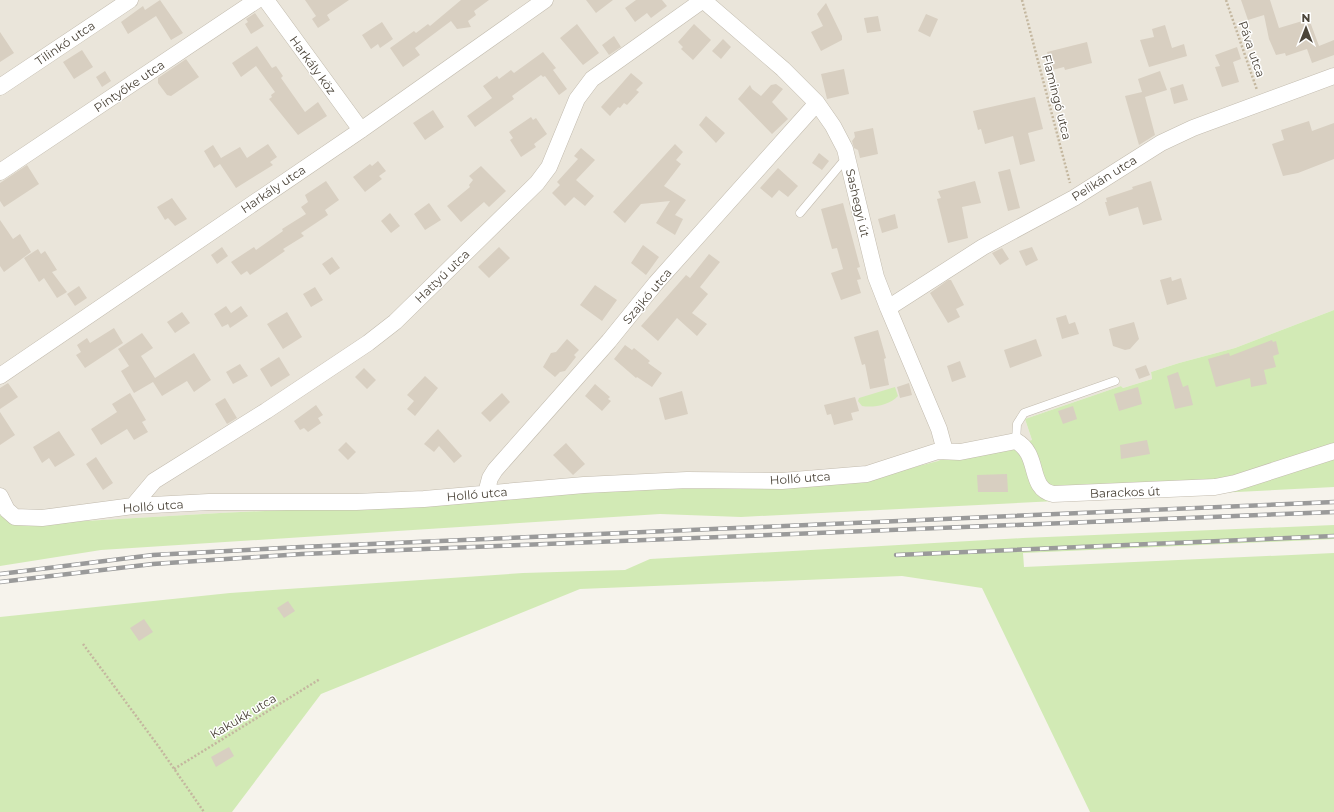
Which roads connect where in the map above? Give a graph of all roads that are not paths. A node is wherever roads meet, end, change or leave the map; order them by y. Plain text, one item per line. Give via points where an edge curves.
1 (130, 0) edge
2 (257, 0) edge
3 (266, 0) edge
4 (545, 0) edge
5 (703, 0) edge
6 (1334, 76) edge
7 (0, 87) edge
8 (817, 103) junction
9 (361, 130) junction
10 (847, 157) junction
11 (0, 172) edge
12 (800, 213) dead end
13 (888, 308) junction
14 (0, 376) edge
15 (1115, 381) dead end
16 (1016, 441) junction
17 (1334, 450) edge
18 (945, 451) junction
19 (486, 493) junction
20 (0, 496) edge
21 (133, 506) junction

1 - 7 street, Tilinkó utca
2 - 11 street, Pintyőke utca
3 - 9 street, Harkály köz
4 - 9 street, Harkály utca
5 - 8 street, Sashegyi út via 783,69
5 - 21 street, Hattyú utca via 592,79 577,99 549,167 537,183 395,322 266,411 154,481
6 - 13 street, Pelikán utca via 1193,128 1161,143 1074,198 982,247
8 - 10 street, Sashegyi út via 833,126
8 - 19 street, Szajkó utca via 656,283 609,342 495,470
9 - 14 street, Harkály utca
10 - 12 lane
10 - 13 street, Sashegyi út via 876,277
13 - 18 street, Sashegyi út via 939,428
15 - 16 lane via 1024,413 1017,424
16 - 17 street, Barackos út via 1027,449 1039,486 1045,492 1053,494 1215,487 1235,483
16 - 18 street via 960,452
18 - 19 street, Holló utca via 867,474 782,481 687,480 584,485
19 - 21 street, Holló utca via 356,502 209,502
20 - 21 street, Holló utca via 7,510 15,516 42,518

